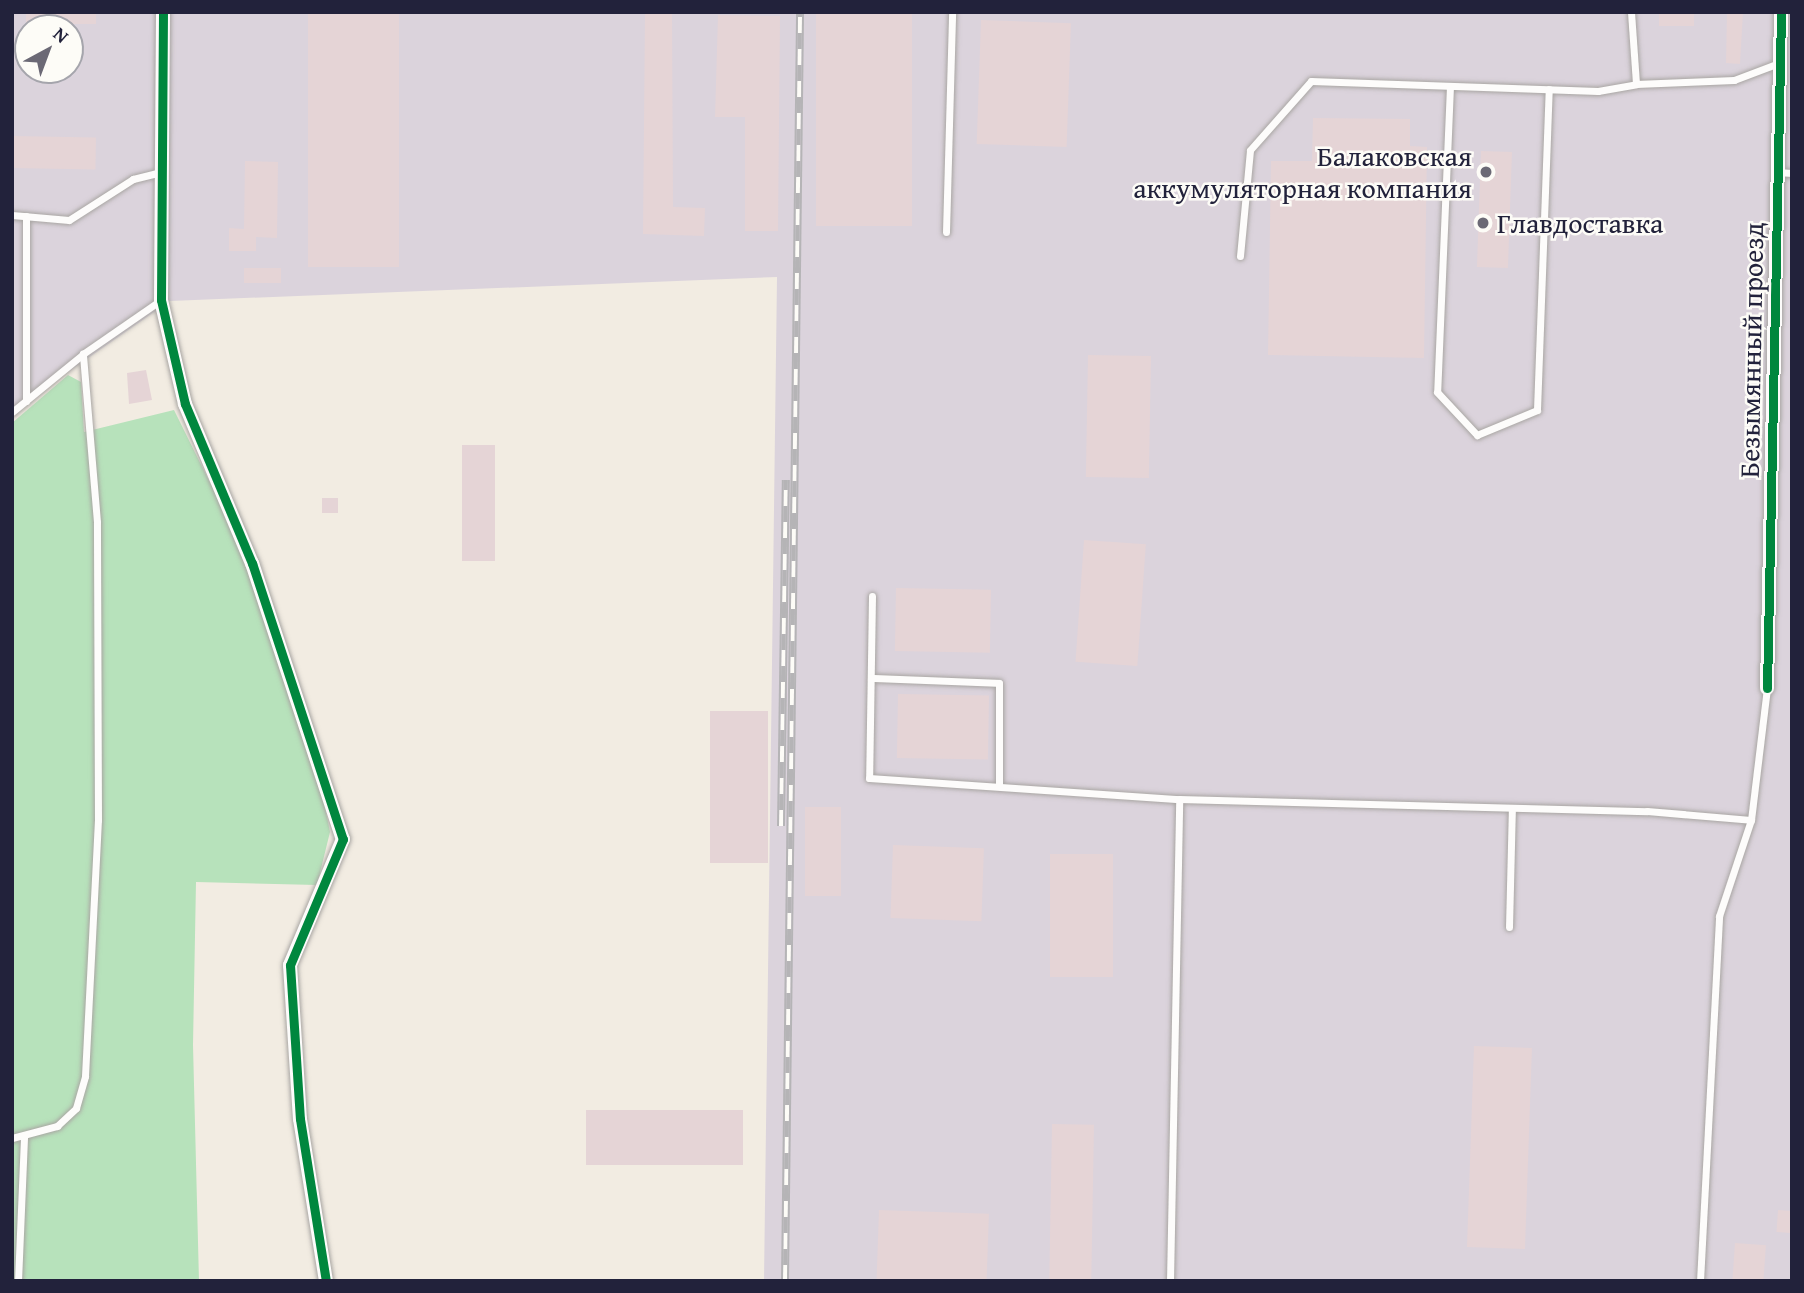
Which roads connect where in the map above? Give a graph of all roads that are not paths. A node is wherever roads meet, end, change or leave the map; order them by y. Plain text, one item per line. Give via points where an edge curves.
1 (163, 12) edge
2 (952, 12) edge
3 (1631, 12) edge
4 (1781, 12) edge
5 (1780, 63) junction
6 (1636, 84) junction
7 (1450, 86) junction
8 (1549, 89) junction
9 (161, 172) junction
10 (1785, 173) edge
11 (12, 215) edge
12 (26, 216) junction
13 (946, 232) dead end
14 (1240, 256) dead end
15 (161, 300) junction
16 (83, 354) junction
17 (26, 401) junction
18 (12, 412) edge
19 (873, 597) dead end
20 (871, 678) junction
21 (1768, 688) joint
22 (999, 786) junction
23 (1179, 799) junction
24 (1512, 808) junction
25 (1751, 820) junction
26 (1508, 927) dead end
27 (24, 1137) junction
28 (12, 1138) edge
29 (18, 1281) edge
30 (326, 1281) edge
31 (1170, 1281) edge
32 (1700, 1281) edge

1 - 9 street
2 - 13 lane
3 - 6 lane
4 - 5 street, Безымянный проезд
5 - 6 lane via 1734,80
5 - 10 street, Безымянный проезд
6 - 8 lane via 1598,91
7 - 8 lane
7 - 8 lane via 1437,392 1477,435 1536,410
7 - 14 lane via 1311,81 1250,150
9 - 12 lane via 133,179 69,220
9 - 15 street
10 - 21 street, Безымянный проезд
11 - 12 lane
12 - 17 lane
15 - 16 lane
15 - 30 street via 185,404 252,563 343,839 290,965 300,1119
16 - 17 lane
16 - 27 lane via 97,522 98,807 85,1076 76,1108 57,1126
17 - 18 lane
19 - 20 lane
20 - 22 lane via 869,778
20 - 22 lane via 999,683
21 - 25 lane
22 - 23 lane
23 - 24 lane
23 - 31 lane
24 - 25 lane
24 - 26 lane
25 - 32 lane via 1719,916
27 - 28 lane
27 - 29 lane

